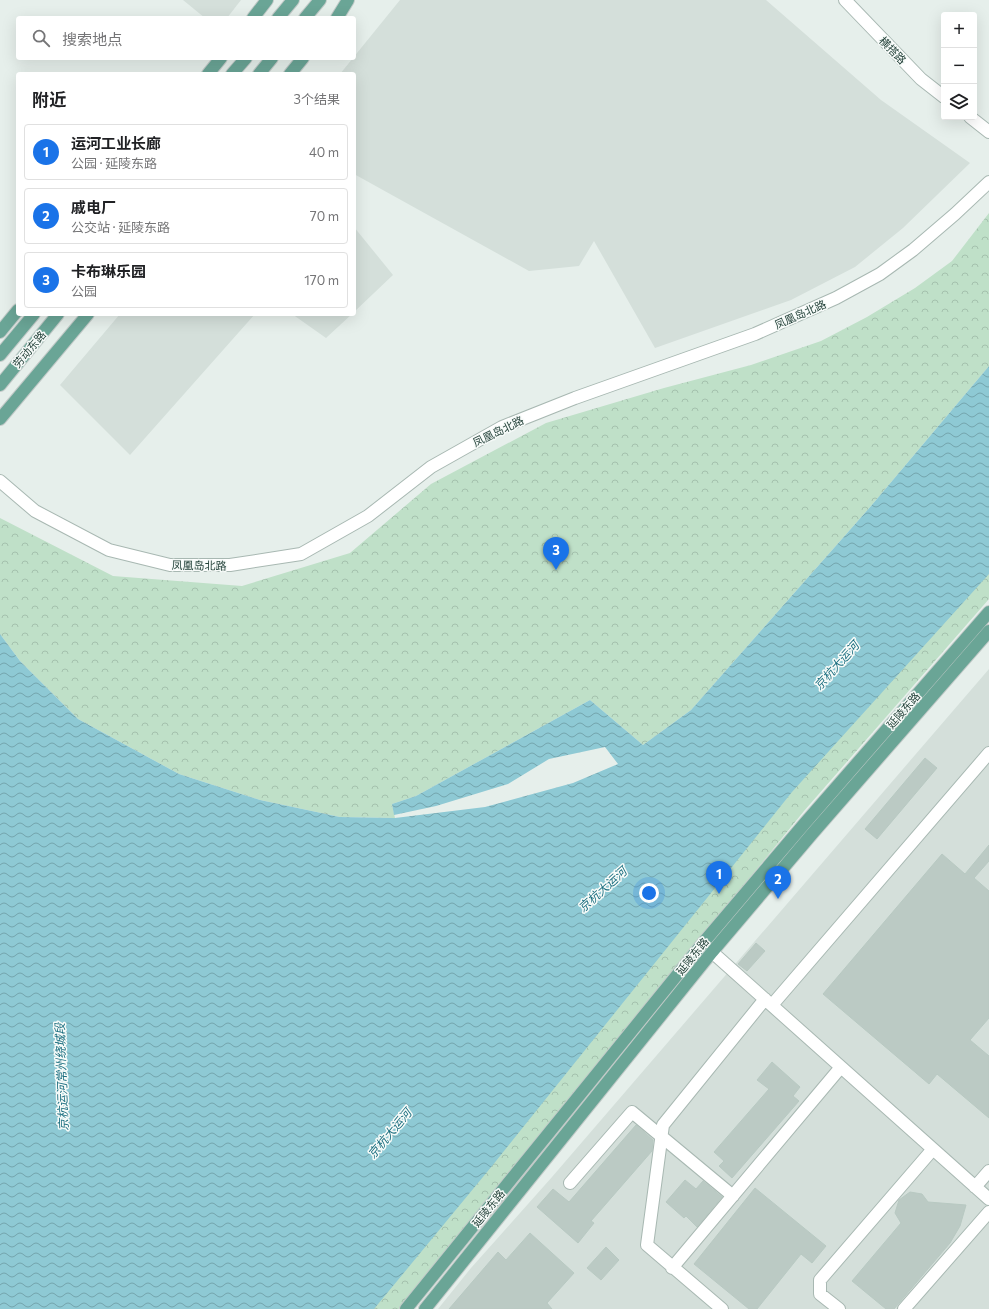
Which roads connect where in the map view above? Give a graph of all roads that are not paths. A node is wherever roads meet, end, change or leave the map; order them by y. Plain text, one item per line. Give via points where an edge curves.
1 (267, 0) edge
2 (293, 0) edge
3 (320, 0) edge
4 (348, 0) edge
5 (845, 0) edge
6 (255, 16) edge
7 (280, 16) edge
8 (307, 16) edge
9 (338, 16) edge
10 (218, 60) edge
11 (244, 60) edge
12 (270, 60) edge
13 (301, 60) edge
14 (210, 72) edge
15 (234, 72) edge
16 (261, 72) edge
17 (292, 72) edge
18 (941, 95) edge
19 (974, 120) edge
20 (989, 132) edge
21 (989, 182) edge
22 (16, 312) edge
23 (32, 316) edge
24 (56, 316) edge
25 (86, 316) edge
26 (0, 332) edge
27 (0, 355) edge
28 (0, 384) edge
29 (0, 419) edge
30 (0, 481) edge
31 (989, 612) edge
32 (989, 631) edge
33 (989, 753) edge
34 (712, 952) junction
35 (768, 1002) junction
36 (841, 1067) junction
37 (662, 1136) junction
38 (933, 1149) junction
39 (989, 1171) edge
40 (570, 1183) dead end
41 (975, 1187) junction
42 (733, 1196) junction
43 (989, 1200) edge
44 (989, 1212) edge
45 (672, 1268) junction
46 (406, 1309) edge
47 (425, 1309) edge
48 (722, 1309) edge
49 (840, 1309) edge
50 (904, 1309) edge

1 - 6 main road
2 - 7 main road
3 - 8 main road
4 - 9 main road
5 - 18 street, 横搭路 via 921,79
10 - 14 main road
11 - 15 main road
12 - 16 main road
13 - 17 main road
19 - 20 street
21 - 30 street, 凤凰岛北路 via 913,250 880,274 836,298 755,334 574,398 502,427 431,467 368,516 300,554 230,565 170,565 109,550 35,511
22 - 26 main road
23 - 27 main road, 劳动东路
24 - 28 main road, 劳动东路
25 - 29 main road
31 - 46 main road, 延陵东路 via 703,943
32 - 34 main road, 延陵东路
33 - 35 street
34 - 35 street
34 - 47 main road, 延陵东路
35 - 36 street
35 - 37 street via 663,1125
36 - 38 street
36 - 42 street
37 - 40 street via 632,1112
37 - 42 street
37 - 45 street via 647,1245
38 - 41 street
38 - 49 street via 820,1280 820,1294
39 - 41 street
41 - 43 street
42 - 45 street
44 - 50 street
45 - 48 street

